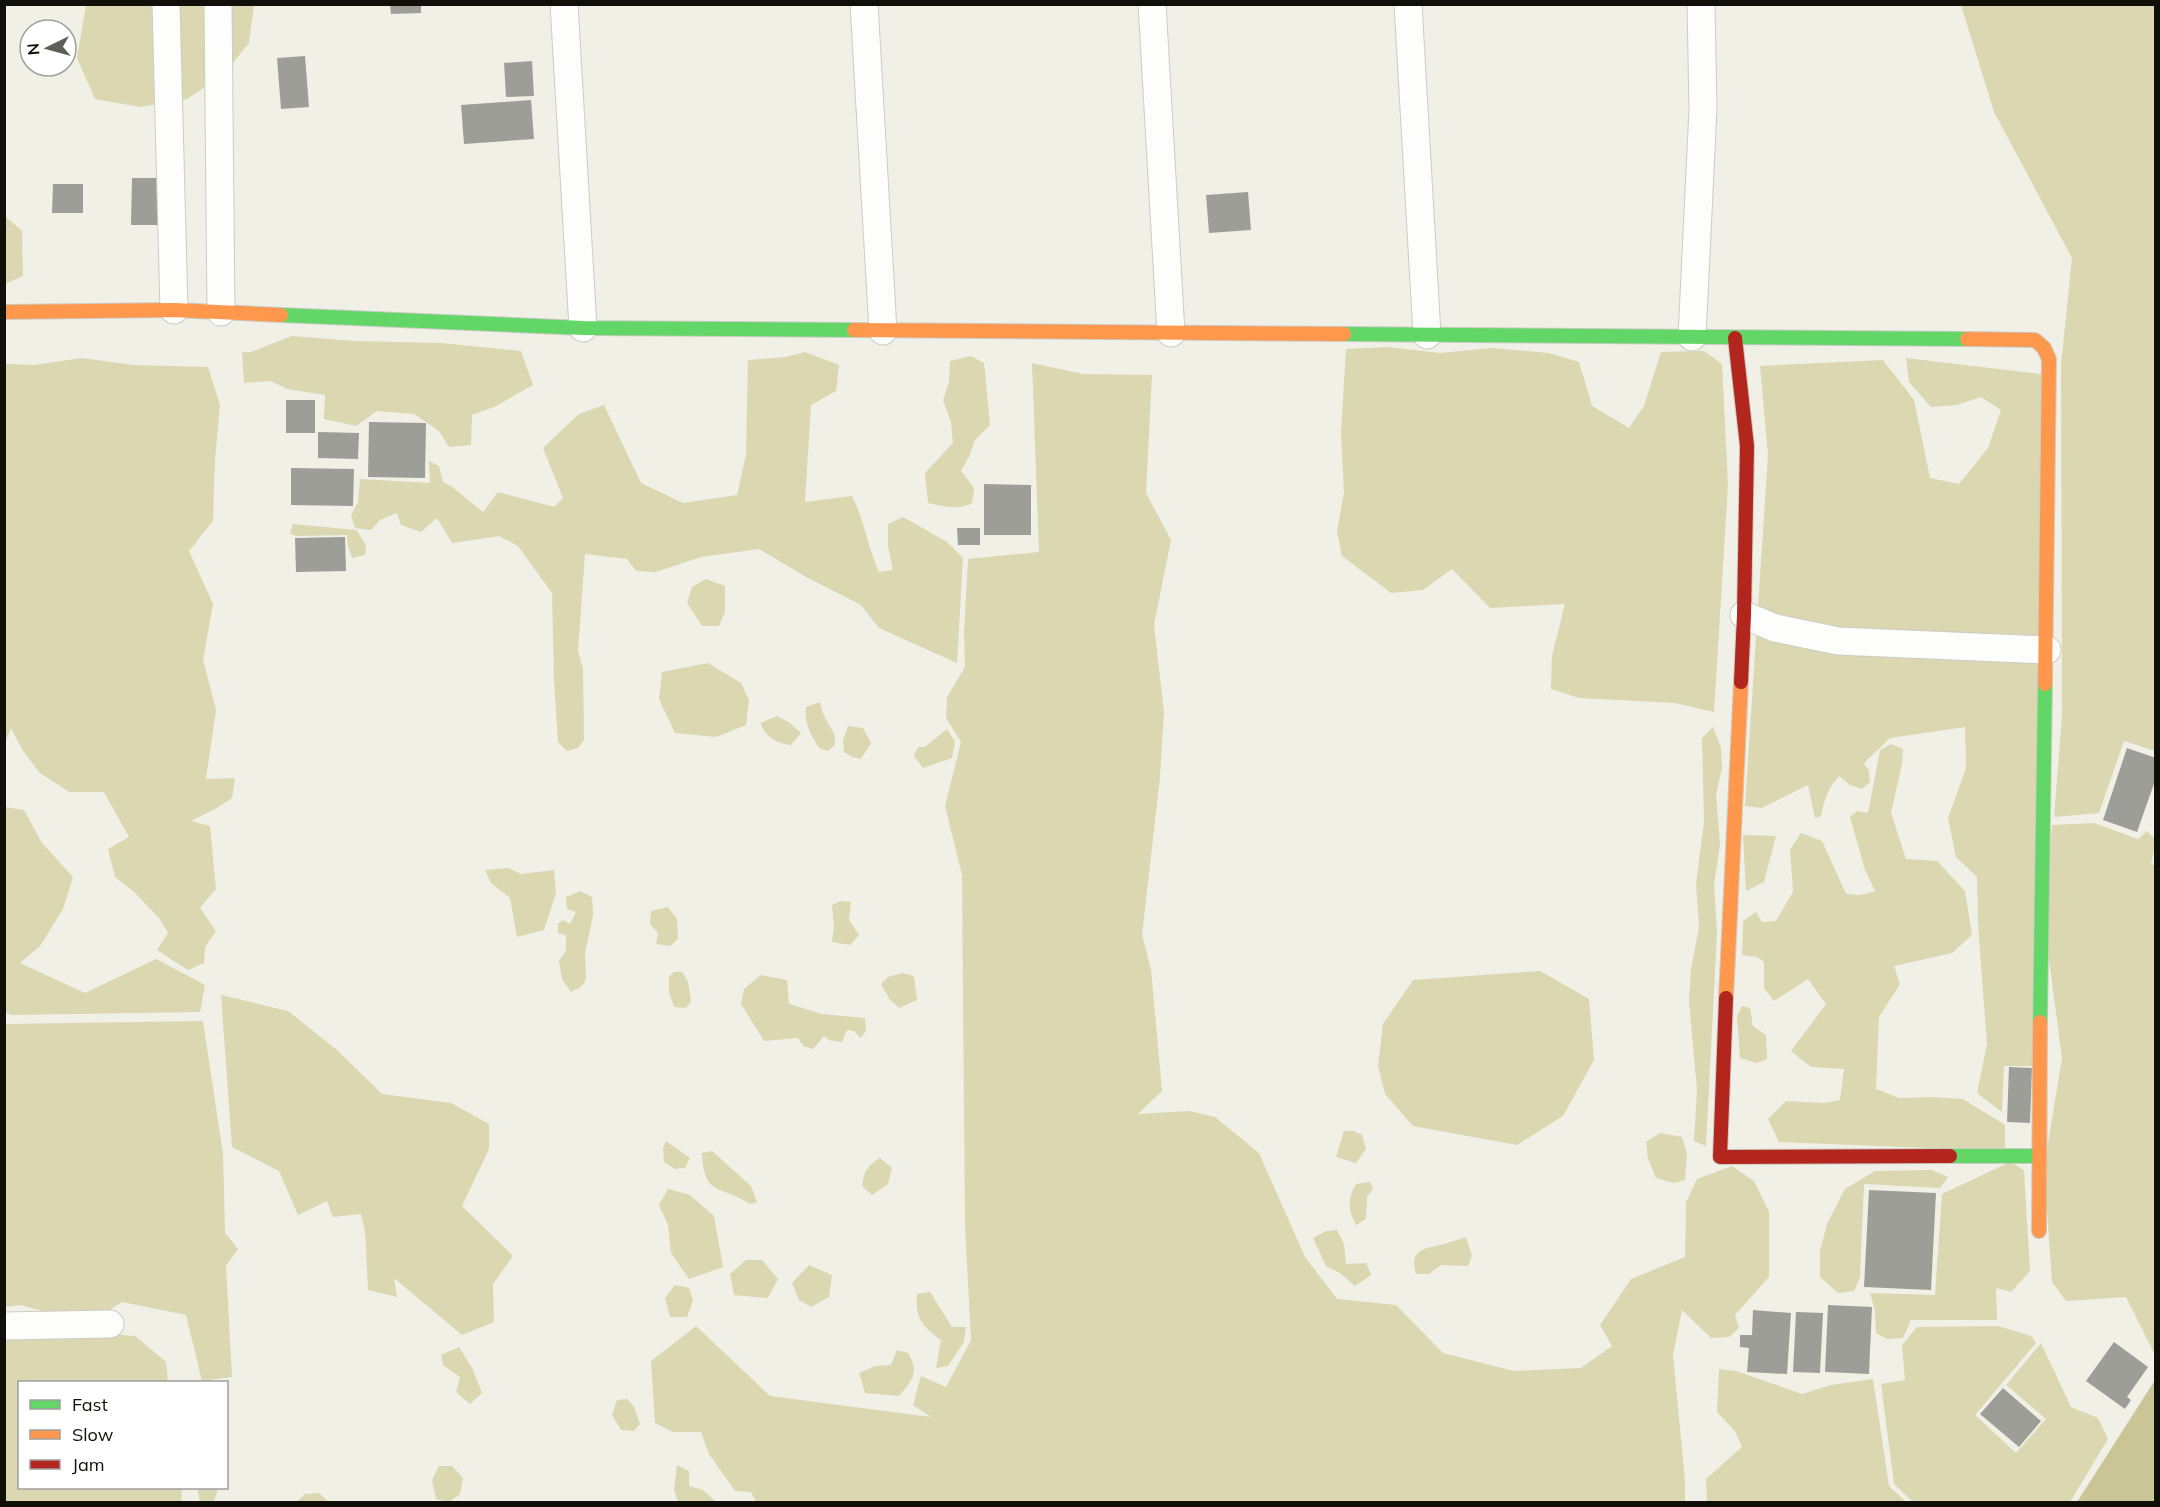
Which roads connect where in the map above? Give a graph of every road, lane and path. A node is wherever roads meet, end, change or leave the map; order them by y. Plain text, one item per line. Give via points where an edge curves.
1 (166, 4) edge
2 (218, 4) edge
3 (564, 4) edge
4 (864, 4) edge
5 (1152, 4) edge
6 (1408, 4) edge
7 (1701, 4) edge
8 (174, 310) junction
9 (4, 312) edge
10 (221, 312) junction
11 (583, 328) junction
12 (883, 331) junction
13 (1171, 333) junction
14 (1427, 335) junction
15 (1692, 337) junction
16 (1734, 338) junction
17 (1744, 615) junction
18 (2047, 650) junction
19 (2038, 1156) junction
20 (2039, 1231) dead end
21 (110, 1324) dead end
22 (4, 1326) edge

1 - 8 street
2 - 10 street
3 - 11 street
4 - 12 street
5 - 13 street
6 - 14 street
7 - 15 street via 1703,109
8 - 9 street
8 - 10 street
10 - 11 street
11 - 12 street
12 - 13 street
13 - 14 street
14 - 15 street
15 - 16 street
16 - 17 street via 1746,446
16 - 18 street via 2036,340 2049,359
17 - 18 street via 1775,628 1838,641
17 - 19 street via 1720,1157
18 - 19 street
19 - 20 street
21 - 22 street

